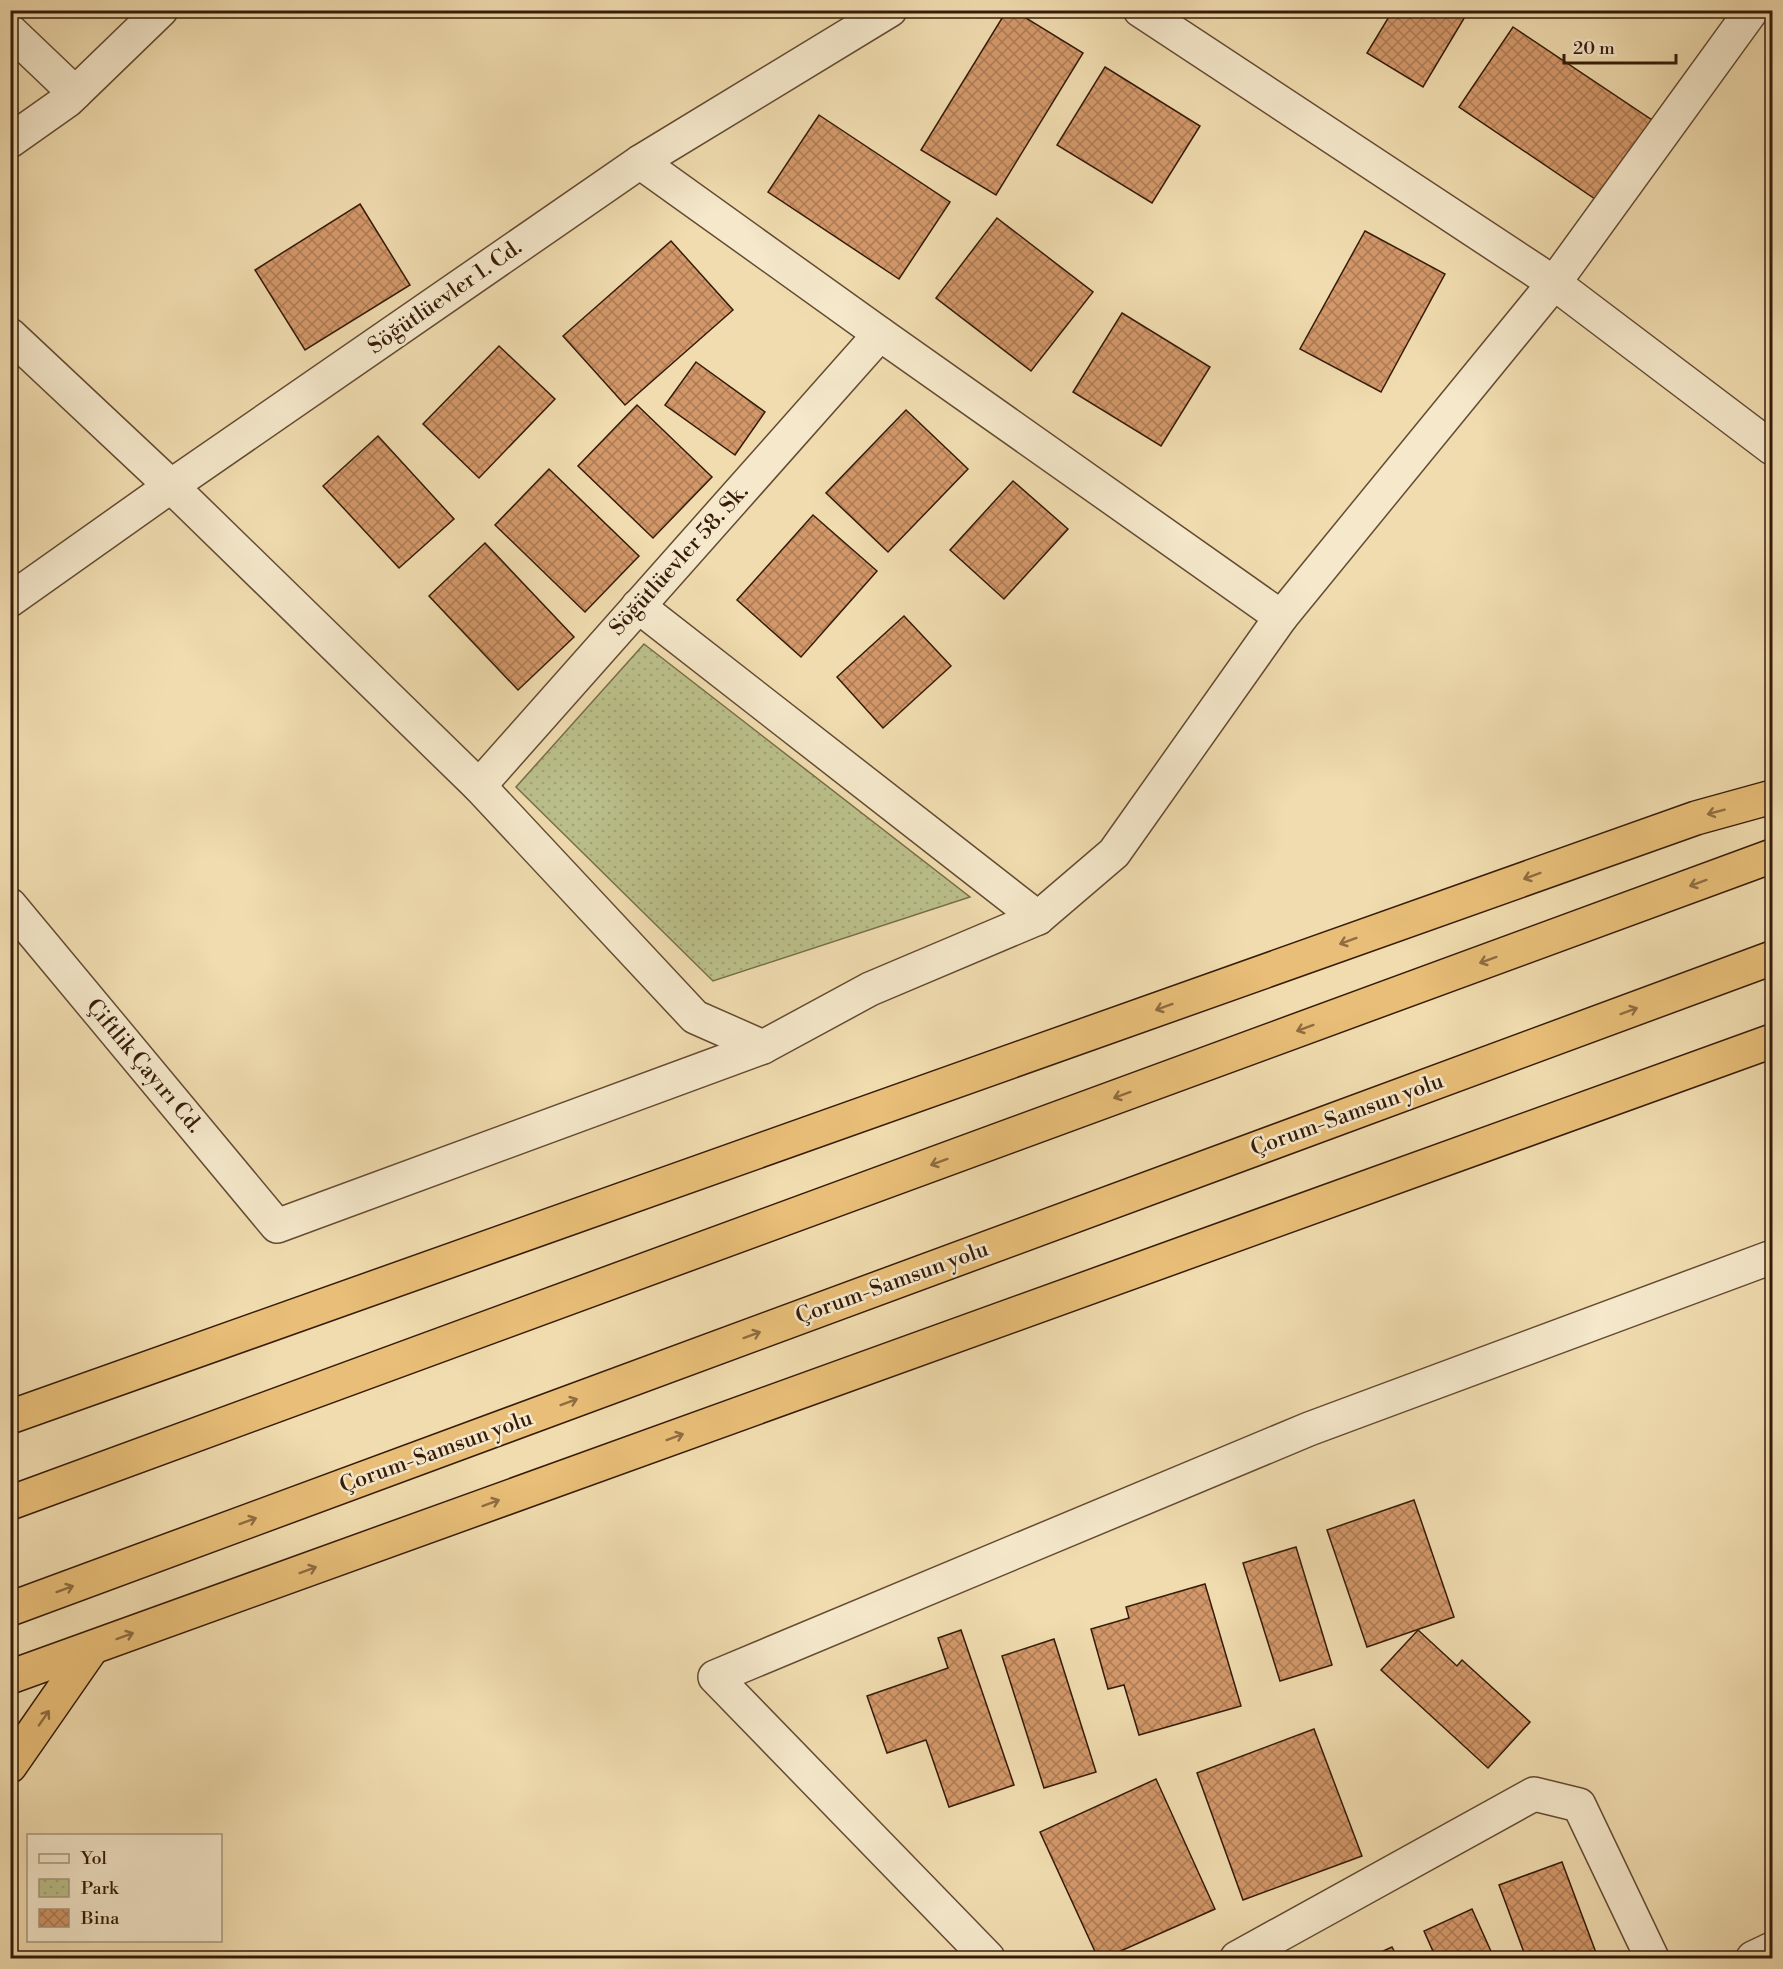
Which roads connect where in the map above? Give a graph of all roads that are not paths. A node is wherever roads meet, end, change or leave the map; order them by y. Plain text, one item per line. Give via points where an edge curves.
1 (161, 10) edge
2 (890, 10) edge
3 (1140, 10) edge
4 (1752, 10) edge
5 (10, 31) edge
6 (75, 93) junction
7 (10, 141) edge
8 (640, 162) junction
9 (1554, 284) junction
10 (880, 334) junction
11 (10, 335) edge
12 (1773, 448) edge
13 (171, 486) junction
14 (10, 600) edge
15 (638, 606) junction
16 (1281, 617) junction
17 (479, 786) junction
18 (1773, 797) edge
19 (1773, 856) edge
20 (10, 905) edge
21 (1038, 918) junction
22 (1773, 958) edge
23 (1773, 1041) edge
24 (763, 1047) junction
25 (1773, 1257) edge
26 (10, 1418) edge
27 (10, 1503) edge
28 (10, 1609) edge
29 (92, 1648) junction
30 (10, 1677) edge
31 (10, 1766) edge
32 (1773, 1949) edge
33 (988, 1959) edge
34 (1237, 1959) edge
35 (1652, 1959) edge
36 (1753, 1959) edge

1 - 6 street
2 - 8 street, Söğütlüevler 1. Cd.
3 - 9 street
4 - 9 street
5 - 6 street
6 - 7 street
8 - 10 street
8 - 13 street, Söğütlüevler 1. Cd.
9 - 12 street
9 - 16 street
10 - 15 street, Söğütlüevler 58. Sk.
10 - 16 street
11 - 13 street
13 - 14 street, Söğütlüevler 1. Cd.
13 - 17 street
15 - 17 street, Söğütlüevler 58. Sk.
15 - 21 street
16 - 21 street via 1114,853
17 - 24 street via 695,1017
18 -> 26 highway via 1696,818
19 -> 27 highway
20 - 24 street, Çiftlik Çayırı Cd. via 277,1226
21 - 24 street via 870,989
28 -> 22 highway, Çorum-Samsun yolu
29 -> 23 highway
25 - 33 street via 1309,1429 715,1677
29 - 30 highway
31 -> 29 highway
32 - 36 street
34 - 35 street via 1534,1794 1579,1804

